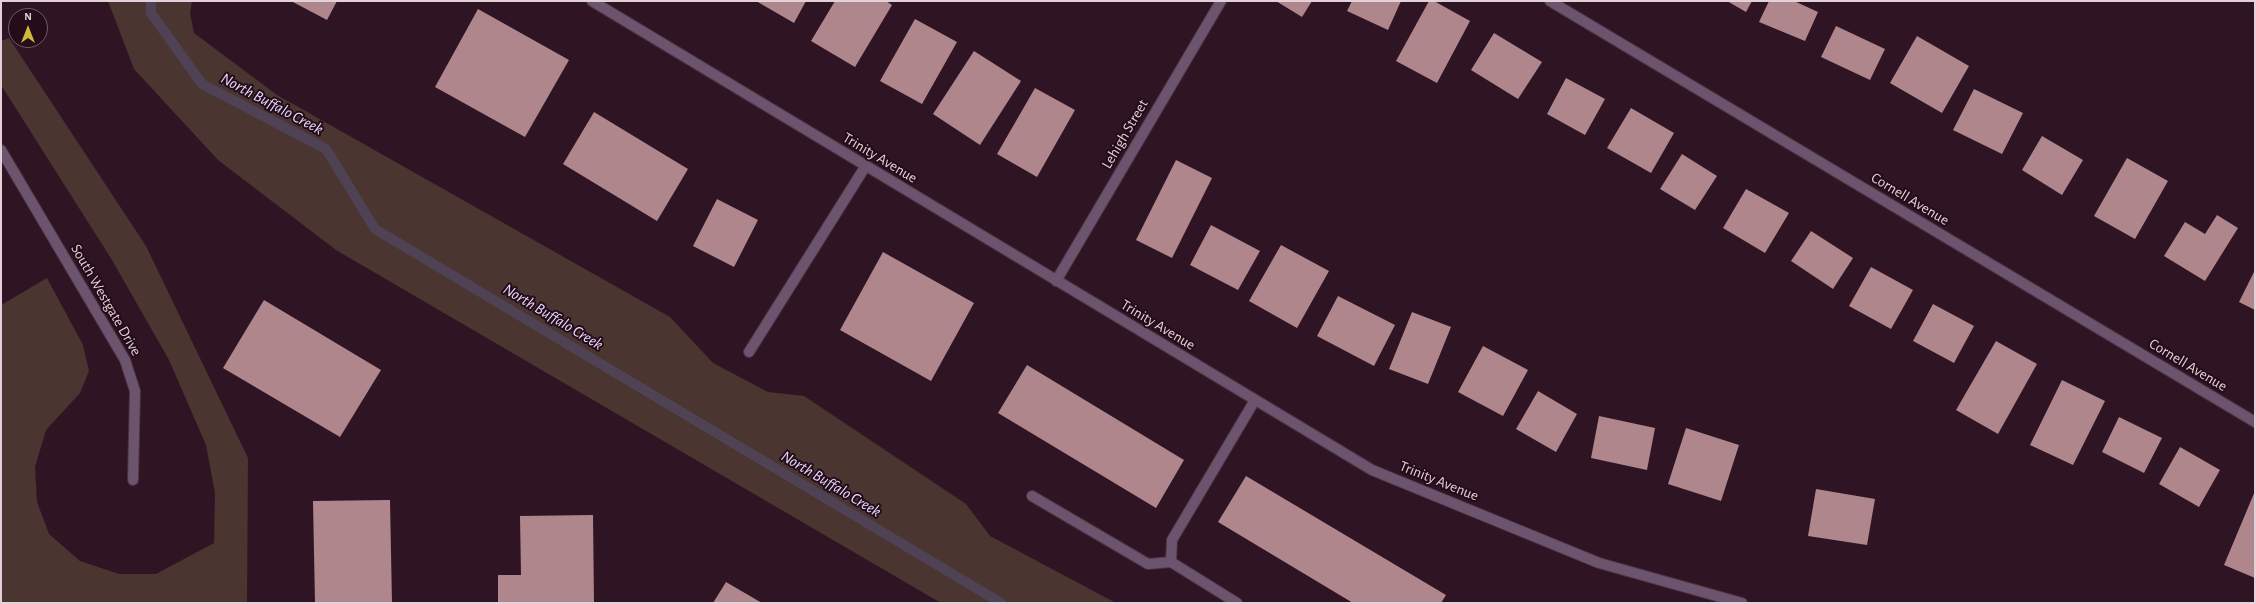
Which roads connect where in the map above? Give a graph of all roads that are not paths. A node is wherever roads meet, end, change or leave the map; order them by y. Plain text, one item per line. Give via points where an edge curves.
1 (592, 1) edge
2 (1221, 1) edge
3 (1550, 1) edge
4 (1, 150) edge
5 (865, 167) junction
6 (1056, 281) junction
7 (749, 352) dead end
8 (1255, 400) junction
9 (2255, 422) edge
10 (133, 480) dead end
11 (1032, 496) dead end
12 (1171, 562) junction
13 (1237, 603) edge
14 (1742, 603) edge

1 - 5 street, Trinity Avenue
2 - 6 street, Lehigh Street
3 - 9 street, Cornell Avenue
4 - 10 street, South Westgate Drive via 125,360 135,391
5 - 6 street, Trinity Avenue
5 - 7 street
6 - 8 street, Trinity Avenue
8 - 12 street via 1172,540
8 - 14 street, Trinity Avenue via 1372,470 1599,563
11 - 12 street via 1148,564
12 - 13 street

